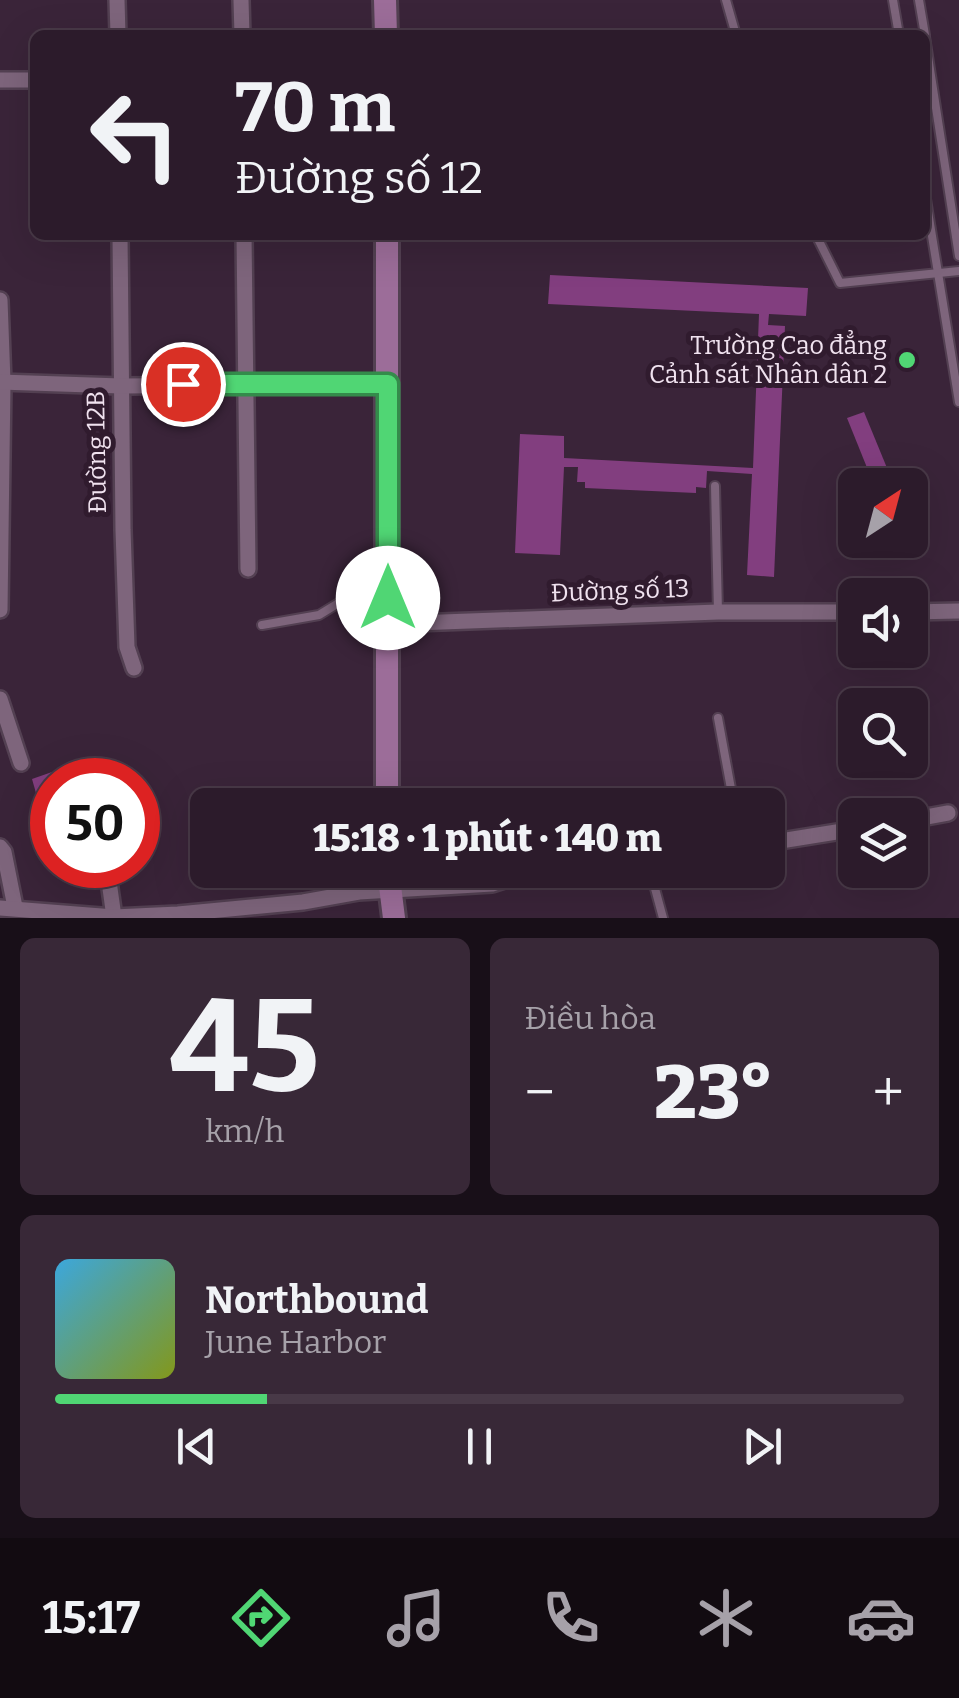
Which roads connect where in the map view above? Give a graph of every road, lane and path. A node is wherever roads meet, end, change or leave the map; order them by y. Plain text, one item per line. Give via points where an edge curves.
1 (117, 0) edge
2 (241, 0) edge
3 (385, 0) edge
4 (726, 0) edge
5 (894, 0) edge
6 (919, 0) edge
7 (118, 30) edge
8 (242, 30) edge
9 (386, 30) edge
10 (735, 30) edge
11 (898, 30) edge
12 (924, 30) edge
13 (930, 68) edge
14 (0, 80) edge
15 (30, 80) edge
16 (930, 224) edge
17 (120, 240) edge
18 (244, 240) edge
19 (387, 240) edge
20 (818, 240) edge
21 (959, 256) edge
22 (959, 271) edge
23 (938, 272) junction
24 (0, 300) edge
25 (2, 382) edge
26 (245, 383) junction
27 (388, 384) junction
28 (122, 386) junction
29 (959, 400) edge
30 (714, 486) dead end
31 (248, 569) dead end
32 (388, 573) junction
33 (0, 610) edge
34 (959, 611) edge
35 (718, 612) junction
36 (838, 612) edge
37 (928, 612) edge
38 (388, 624) junction
39 (262, 626) dead end
40 (134, 668) dead end
41 (0, 699) edge
42 (718, 718) dead end
43 (20, 763) dead end
44 (387, 788) edge
45 (731, 788) edge
46 (948, 814) dead end
47 (928, 817) edge
48 (838, 831) edge
49 (785, 840) edge
50 (0, 846) edge
51 (110, 888) edge
52 (339, 888) edge
53 (390, 888) edge
54 (655, 888) edge
55 (7, 908) edge
56 (114, 917) edge
57 (394, 918) edge
58 (663, 918) edge

1 - 7 street
2 - 8 street
3 - 9 main road
4 - 10 lane
5 - 11 lane
6 - 12 lane
13 - 21 lane
14 - 15 street
16 - 23 lane
17 - 28 street, Đường 12B
18 - 26 street
19 - 27 main road
20 - 23 lane via 840,283
22 - 23 lane
23 - 29 lane
24 - 25 street
25 - 28 street
25 - 33 street
26 - 27 street
26 - 28 street
26 - 31 street
27 - 32 main road
28 - 40 street, Đường 12B via 127,647
30 - 35 lane
32 - 38 main road
32 - 39 lane via 319,615
34 - 37 street
35 - 36 street, Đường số 13
35 - 38 street, Đường số 13
38 - 44 main road
41 - 43 street
42 - 45 lane
46 - 47 street
48 - 49 street
50 - 55 street
51 - 56 street
52 - 56 street via 178,914
53 - 57 main road
54 - 58 lane
55 - 56 street

